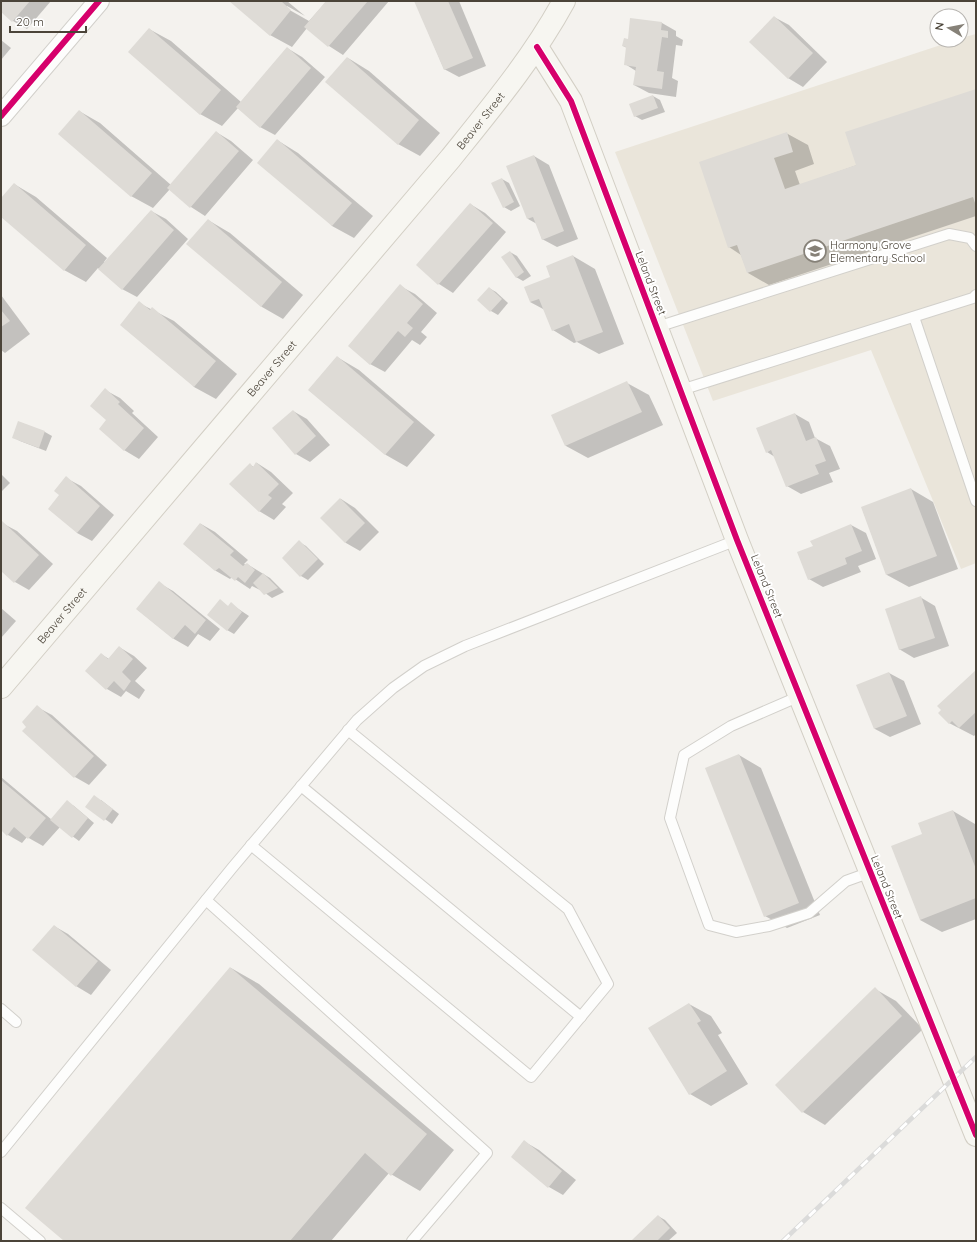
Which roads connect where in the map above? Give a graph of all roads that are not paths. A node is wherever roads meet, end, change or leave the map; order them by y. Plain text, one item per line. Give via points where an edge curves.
1 (99, 1) edge
2 (564, 1) edge
3 (537, 47) junction
4 (1, 116) edge
5 (976, 246) edge
6 (975, 299) edge
7 (914, 317) junction
8 (657, 327) junction
9 (680, 390) junction
10 (976, 502) edge
11 (737, 540) junction
12 (1, 687) edge
13 (800, 696) junction
14 (348, 730) junction
15 (301, 786) junction
16 (251, 845) junction
17 (871, 872) junction
18 (206, 900) junction
19 (1, 1009) edge
20 (581, 1017) junction
21 (16, 1022) dead end
22 (976, 1135) edge
23 (1, 1152) edge
24 (1, 1208) edge
25 (40, 1241) edge
26 (412, 1241) edge

1 - 4 street
2 - 3 street, Beaver Street
3 - 8 street, Leland Street via 571,101
3 - 12 street, Beaver Street via 410,207
5 - 8 lane via 970,238 948,234
6 - 7 lane
7 - 9 lane
7 - 10 lane
8 - 9 street, Leland Street
9 - 11 street, Leland Street
11 - 13 street, Leland Street
11 - 14 lane via 465,646 424,666 393,688
13 - 17 street, Leland Street
13 - 17 lane via 731,726 684,755 670,818 709,925 736,932 768,926 809,913 846,881
14 - 15 lane
14 - 20 lane via 568,909 608,984
15 - 16 lane
15 - 20 lane
16 - 18 lane
16 - 20 lane via 531,1077
17 - 22 street, Leland Street
18 - 23 lane
18 - 26 lane via 487,1153
19 - 21 lane
24 - 25 lane

